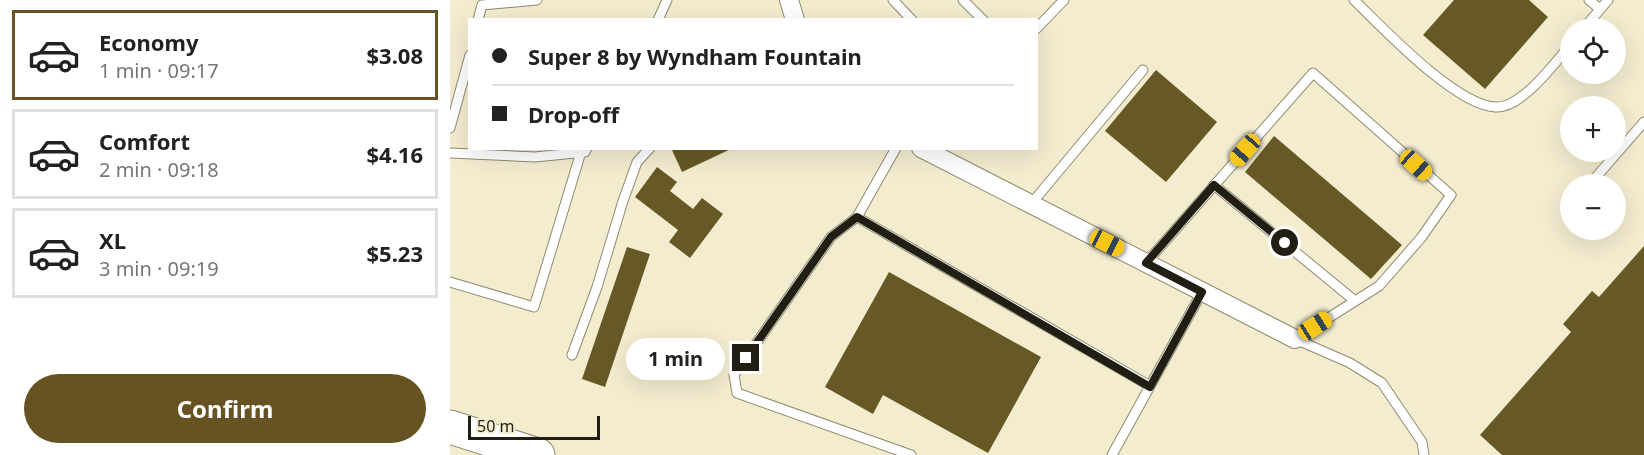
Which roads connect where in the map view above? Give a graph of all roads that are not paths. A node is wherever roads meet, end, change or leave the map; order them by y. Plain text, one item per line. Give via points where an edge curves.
1 (537, 0) edge
2 (667, 0) edge
3 (789, 0) edge
4 (893, 0) edge
5 (963, 0) edge
6 (1064, 0) edge
7 (1354, 0) edge
8 (1589, 0) edge
9 (1608, 0) edge
10 (482, 2) edge
11 (1600, 9) junction
12 (976, 17) edge
13 (478, 18) edge
14 (659, 18) edge
15 (794, 18) edge
16 (910, 18) edge
17 (1592, 18) edge
18 (1038, 27) edge
19 (1560, 57) edge
20 (468, 61) edge
21 (1143, 70) dead end
22 (450, 84) edge
23 (460, 87) junction
24 (1644, 122) edge
25 (450, 128) edge
26 (584, 150) edge
27 (648, 150) edge
28 (895, 150) edge
29 (925, 150) edge
30 (450, 153) edge
31 (1599, 174) edge
32 (1214, 185) junction
33 (1031, 204) junction
34 (857, 217) junction
35 (1146, 263) junction
36 (450, 282) edge
37 (1202, 292) junction
38 (1355, 301) junction
39 (1295, 339) junction
40 (572, 355) dead end
41 (1150, 387) junction
42 (450, 427) edge
43 (538, 455) edge
44 (911, 455) edge
45 (1112, 455) edge
46 (1424, 455) edge

1 - 10 lane
2 - 14 lane
3 - 15 street
4 - 16 lane
5 - 12 lane
6 - 18 lane
7 - 19 lane via 1442,81 1468,98 1496,108 1519,99
8 - 11 lane
9 - 11 lane
10 - 13 lane
11 - 17 lane
20 - 23 lane
21 - 33 lane
22 - 23 lane
23 - 25 lane
24 - 31 lane
26 - 30 lane via 535,157
26 - 36 lane via 534,307
27 - 40 lane via 637,162
28 - 34 lane
29 - 33 street
32 - 35 lane
32 - 38 lane
32 - 38 lane via 1313,73 1451,195 1421,238 1379,286
33 - 35 street
34 - 41 lane
34 - 44 lane via 831,237 734,375 737,393
35 - 37 street
37 - 39 street
37 - 41 lane
38 - 39 lane
39 - 46 lane via 1350,363 1382,383 1422,441
41 - 45 lane
42 - 43 highway

